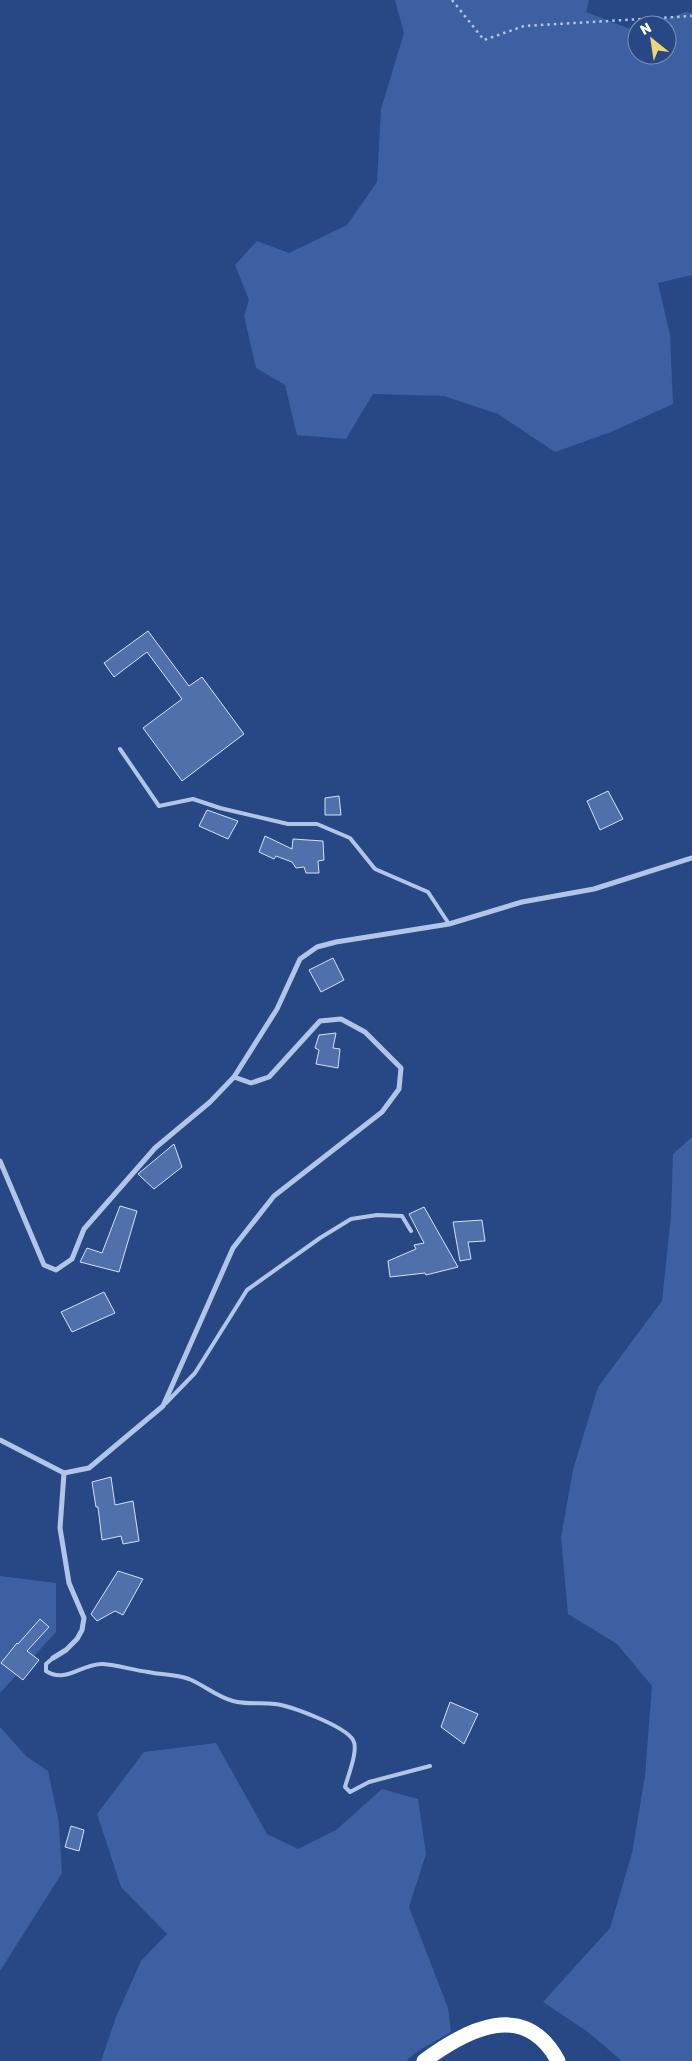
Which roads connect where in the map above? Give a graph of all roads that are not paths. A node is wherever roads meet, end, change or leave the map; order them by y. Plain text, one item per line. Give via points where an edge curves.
1 (120, 749) dead end
2 (692, 858) edge
3 (450, 924) junction
4 (234, 1077) junction
5 (0, 1161) edge
6 (411, 1231) dead end
7 (163, 1406) junction
8 (0, 1440) edge
9 (64, 1473) junction
10 (52, 1658) joint
11 (430, 1766) dead end
12 (424, 2061) edge
13 (558, 2061) edge

1 - 3 lane via 160,806 193,799 288,824 317,824 350,838 375,869 428,892
2 - 3 street via 594,889 522,902
3 - 4 street via 336,942 317,947 300,959 277,1009
4 - 5 street via 210,1102 155,1148 84,1229 72,1259 56,1270 44,1265
4 - 7 street via 251,1083 269,1078 320,1021 341,1019 365,1032 401,1068 399,1089 382,1112 274,1196 233,1248
6 - 7 lane via 402,1216 377,1215 351,1219 320,1238 247,1290 196,1373
7 - 9 street via 89,1468
8 - 9 street
9 - 10 street via 60,1528 69,1583 84,1618 77,1639
10 - 11 lane via 46,1664 46,1671 53,1676 66,1676 100,1664 172,1674 234,1701 275,1704 332,1724 345,1731 356,1747 345,1787 350,1792 369,1782
12 - 13 highway via 445,2046 487,2026 514,2023 536,2034

